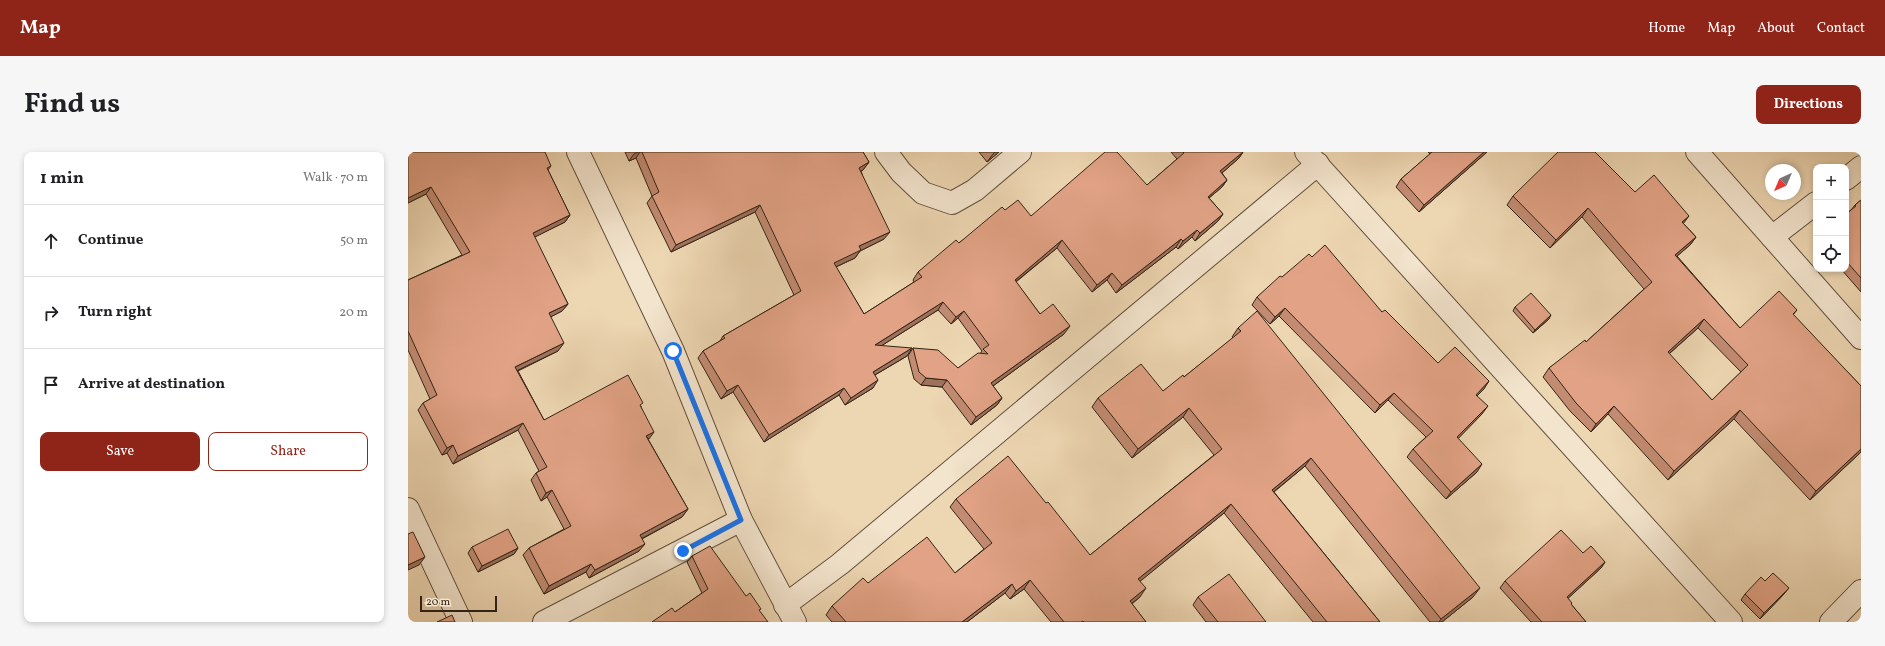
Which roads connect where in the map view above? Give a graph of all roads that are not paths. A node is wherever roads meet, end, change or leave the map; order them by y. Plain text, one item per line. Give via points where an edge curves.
1 (578, 152) edge
2 (886, 152) edge
3 (1020, 152) edge
4 (1697, 152) edge
5 (1312, 158) edge
6 (1861, 167) edge
7 (1849, 177) edge
8 (1813, 205) edge
9 (1772, 237) junction
10 (1861, 338) edge
11 (408, 509) edge
12 (741, 520) junction
13 (1858, 601) edge
14 (790, 613) edge
15 (462, 622) edge
16 (544, 622) edge
17 (1731, 622) edge
18 (1831, 622) edge

1 - 12 street via 673,351
2 - 3 street via 901,172 923,193 952,203 975,190
4 - 9 street
5 - 14 street via 840,564
5 - 17 street
6 - 7 street
8 - 9 street
9 - 10 street
11 - 15 street
12 - 14 street
12 - 16 street
13 - 18 street

